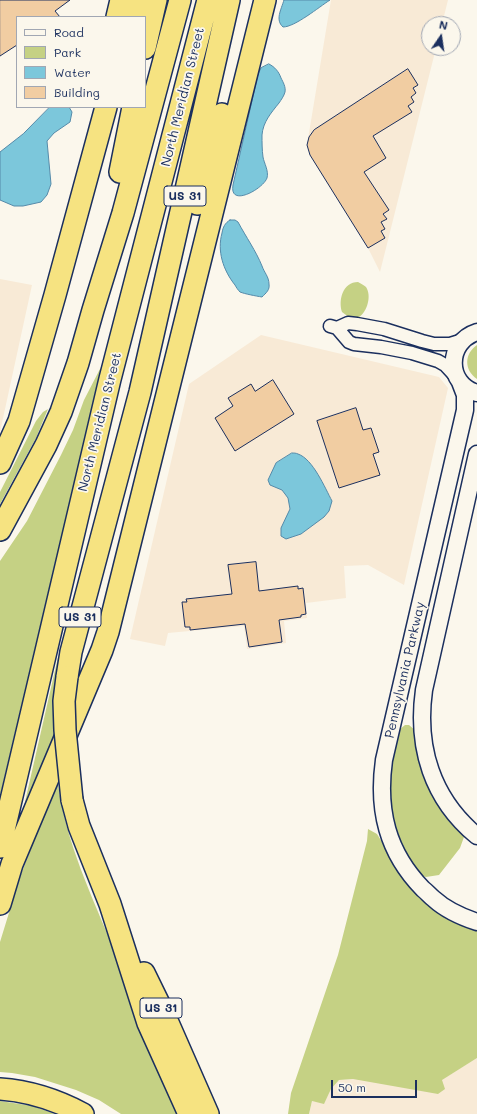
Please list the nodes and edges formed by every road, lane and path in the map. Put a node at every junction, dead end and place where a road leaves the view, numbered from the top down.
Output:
1 (121, 0) edge
2 (138, 0) edge
3 (156, 0) edge
4 (180, 0) edge
5 (208, 0) edge
6 (229, 0) edge
7 (255, 0) edge
8 (265, 0) edge
9 (117, 16) edge
10 (132, 16) edge
11 (146, 44) edge
12 (96, 108) edge
13 (106, 108) edge
14 (133, 108) edge
15 (55, 295) junction
16 (93, 310) junction
17 (471, 333) edge
18 (459, 380) junction
19 (140, 392) junction
20 (477, 393) edge
21 (477, 454) edge
22 (0, 463) edge
23 (0, 530) edge
24 (477, 836) edge
25 (0, 846) edge
26 (0, 904) edge
27 (110, 904) junction
28 (477, 922) edge
29 (0, 1089) edge
30 (83, 1114) edge
31 (188, 1114) edge
32 (208, 1114) edge

1 - 9 highway
2 - 10 highway
3 - 11 highway
4 - 16 highway, North Meridian Street
5 - 25 highway, North Meridian Street
6 - 19 highway, US 31
7 - 19 highway
8 - 26 highway
12 - 15 highway
13 - 15 highway
14 - 16 highway
15 - 22 highway
16 - 23 highway, North Meridian Street
17 - 18 main road, Pennsylvania Parkway
17 - 18 street
18 - 20 main road
18 - 28 main road, Pennsylvania Parkway
19 - 27 highway, US 31, bridge
21 - 24 main road, Pennsylvania Parkway
27 - 31 highway
27 - 32 highway, US 31
29 - 30 highway

